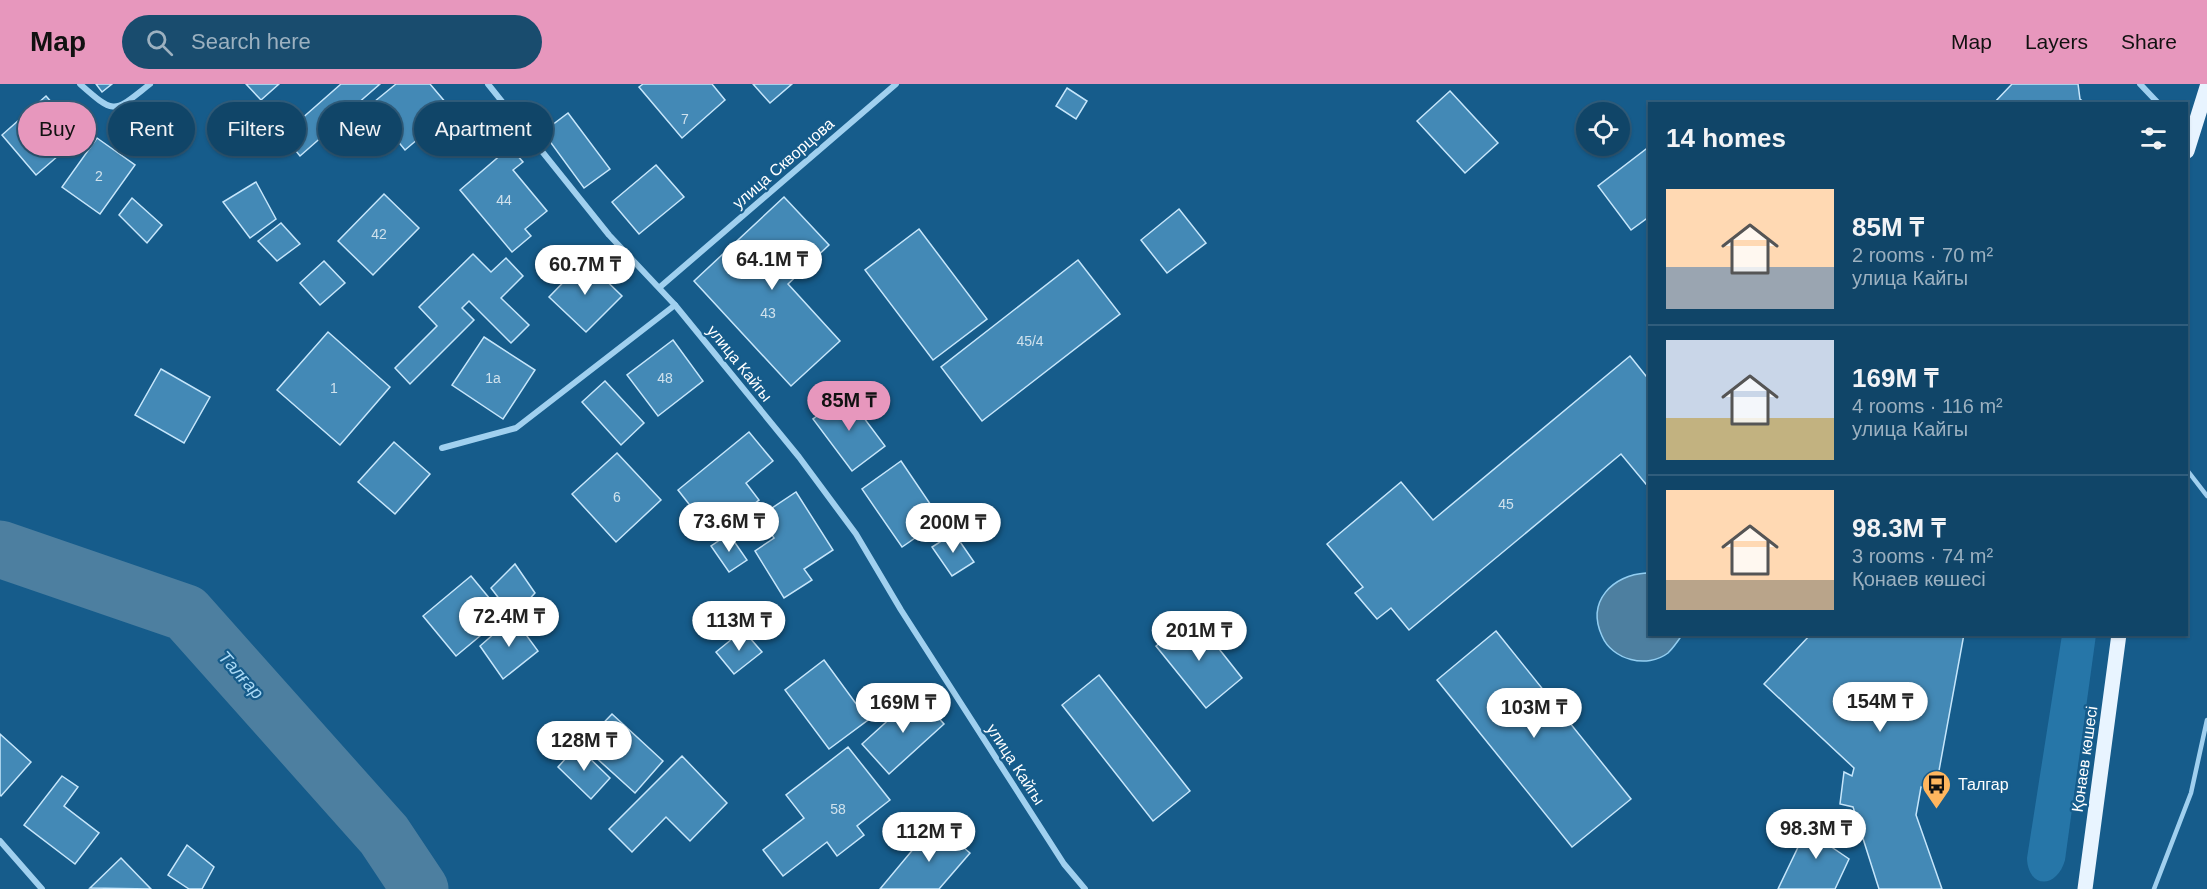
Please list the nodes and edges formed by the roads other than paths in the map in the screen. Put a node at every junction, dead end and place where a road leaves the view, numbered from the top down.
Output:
1 (80, 84) edge
2 (150, 84) edge
3 (488, 84) edge
4 (896, 84) edge
5 (2140, 84) edge
6 (2207, 87) edge
7 (2157, 102) edge
8 (2188, 140) edge
9 (660, 286) junction
10 (675, 305) junction
11 (442, 448) dead end
12 (2188, 471) edge
13 (2207, 496) edge
14 (2119, 636) edge
15 (2207, 720) edge
16 (0, 841) edge
17 (42, 889) edge
18 (1085, 889) edge
19 (2085, 889) edge
20 (2154, 889) edge

1 - 2 street
3 - 9 street, улица Кайгы
4 - 9 street, улица Скворцова
5 - 7 street
6 - 8 main road
9 - 10 street, улица Кайгы
10 - 11 street
10 - 18 street, улица Кайгы
12 - 13 lane
14 - 19 main road, Қонаев көшесі
15 - 20 lane
16 - 17 street

